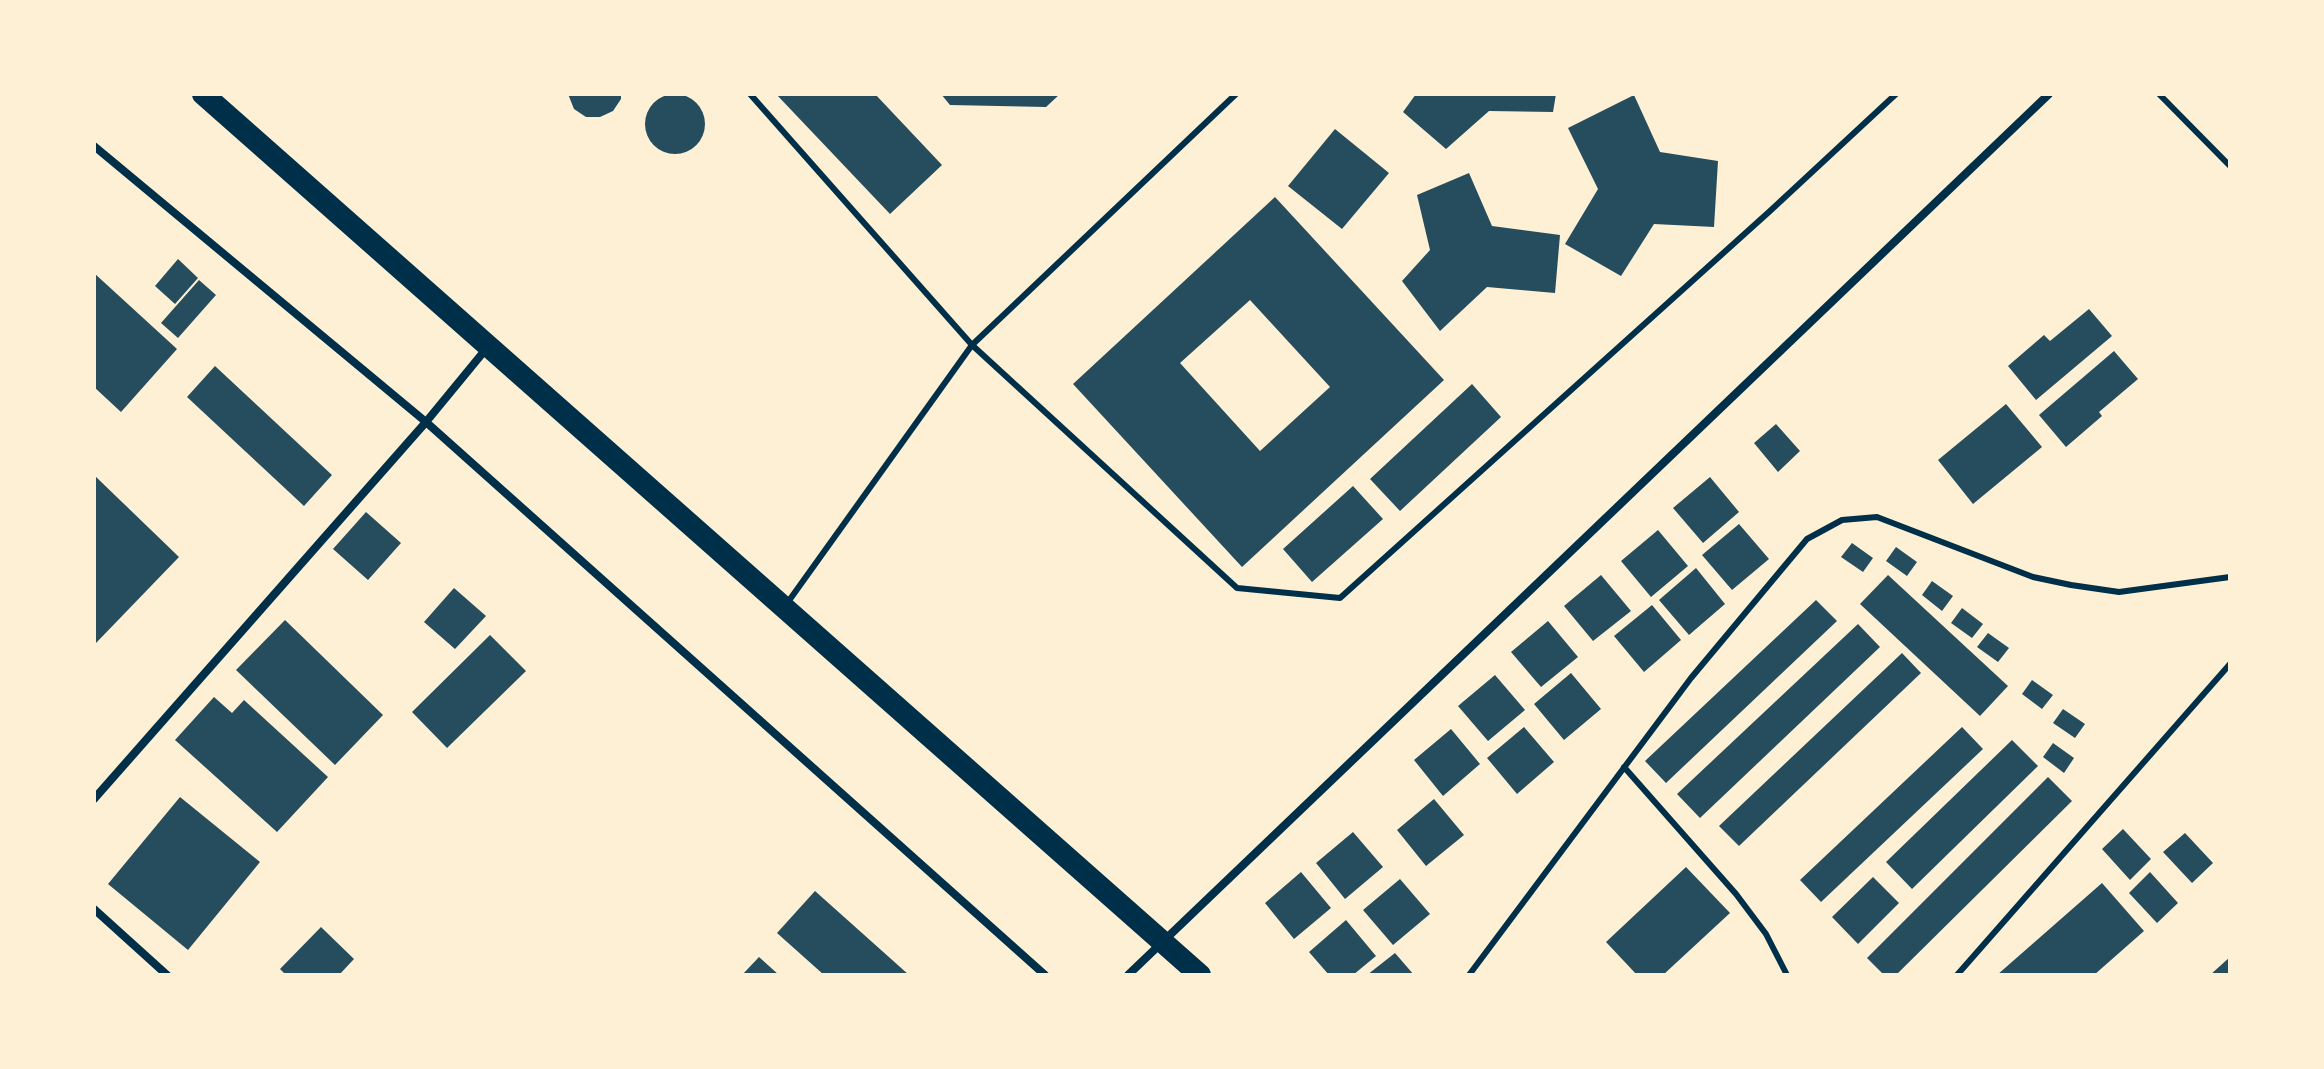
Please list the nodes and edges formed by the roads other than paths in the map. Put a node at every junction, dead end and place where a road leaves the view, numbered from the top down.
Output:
1 (203, 94) edge
2 (750, 94) edge
3 (1236, 94) edge
4 (1896, 94) edge
5 (2049, 94) edge
6 (2159, 94) edge
7 (94, 146) edge
8 (2230, 166) edge
9 (490, 345) junction
10 (972, 345) junction
11 (426, 422) junction
12 (2230, 577) edge
13 (785, 606) junction
14 (2230, 664) edge
15 (1624, 767) junction
16 (94, 799) edge
17 (94, 909) edge
18 (1162, 941) junction
19 (167, 975) edge
20 (1045, 975) edge
21 (1128, 975) edge
22 (1200, 975) edge
23 (1469, 975) edge
24 (1787, 975) edge
25 (1957, 975) edge

1 - 9 highway
2 - 10 lane
3 - 10 lane
4 - 10 lane
5 - 18 street
6 - 8 lane
7 - 11 street
9 - 11 street
9 - 13 highway
10 - 13 lane
11 - 16 street
11 - 20 street
12 - 15 lane
13 - 18 highway
14 - 25 lane
15 - 23 lane
15 - 24 lane
17 - 19 street
18 - 21 street
18 - 22 highway

